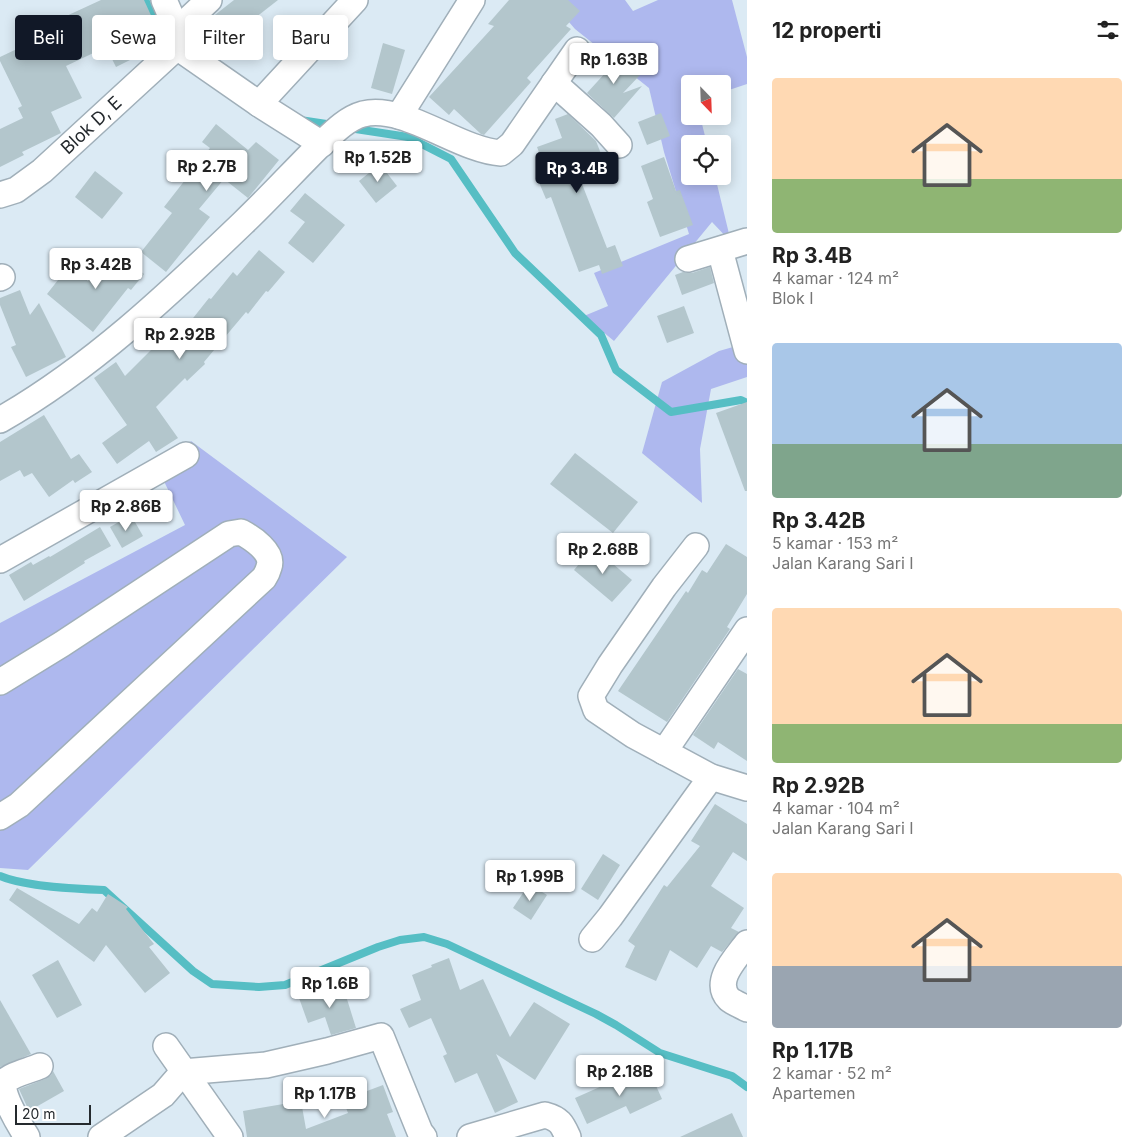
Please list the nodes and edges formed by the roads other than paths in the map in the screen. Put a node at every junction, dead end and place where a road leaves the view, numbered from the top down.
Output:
1 (164, 0) edge
2 (209, 0) edge
3 (355, 0) edge
4 (472, 0) edge
5 (177, 39) junction
6 (577, 50) dead end
7 (554, 83) junction
8 (259, 104) junction
9 (399, 116) junction
10 (322, 144) junction
11 (619, 145) dead end
12 (0, 195) edge
13 (747, 241) edge
14 (720, 250) junction
15 (688, 259) dead end
16 (747, 352) edge
17 (0, 420) edge
18 (186, 455) dead end
19 (696, 546) dead end
20 (0, 560) edge
21 (747, 630) edge
22 (0, 682) edge
23 (664, 752) junction
24 (711, 777) junction
25 (746, 787) edge
26 (0, 818) edge
27 (592, 939) dead end
28 (747, 943) edge
29 (747, 1009) edge
30 (166, 1046) dead end
31 (40, 1066) dead end
32 (183, 1072) junction
33 (26, 1137) edge
34 (100, 1137) edge
35 (230, 1137) edge
36 (424, 1137) edge
37 (470, 1137) edge
38 (568, 1137) edge

1 - 5 street
2 - 5 street, Blok D, E
3 - 8 street
4 - 9 street
5 - 8 street
5 - 12 street, Blok D, E
6 - 7 street
7 - 9 street
7 - 11 street
8 - 10 street
9 - 10 street
10 - 17 street
13 - 14 street
14 - 15 street
14 - 16 street
18 - 20 street
19 - 23 street
21 - 23 street
22 - 26 street
23 - 24 street
24 - 25 street
24 - 27 street
28 - 29 street
30 - 32 street
31 - 33 street
32 - 34 street
32 - 35 street
32 - 36 street
37 - 38 street

